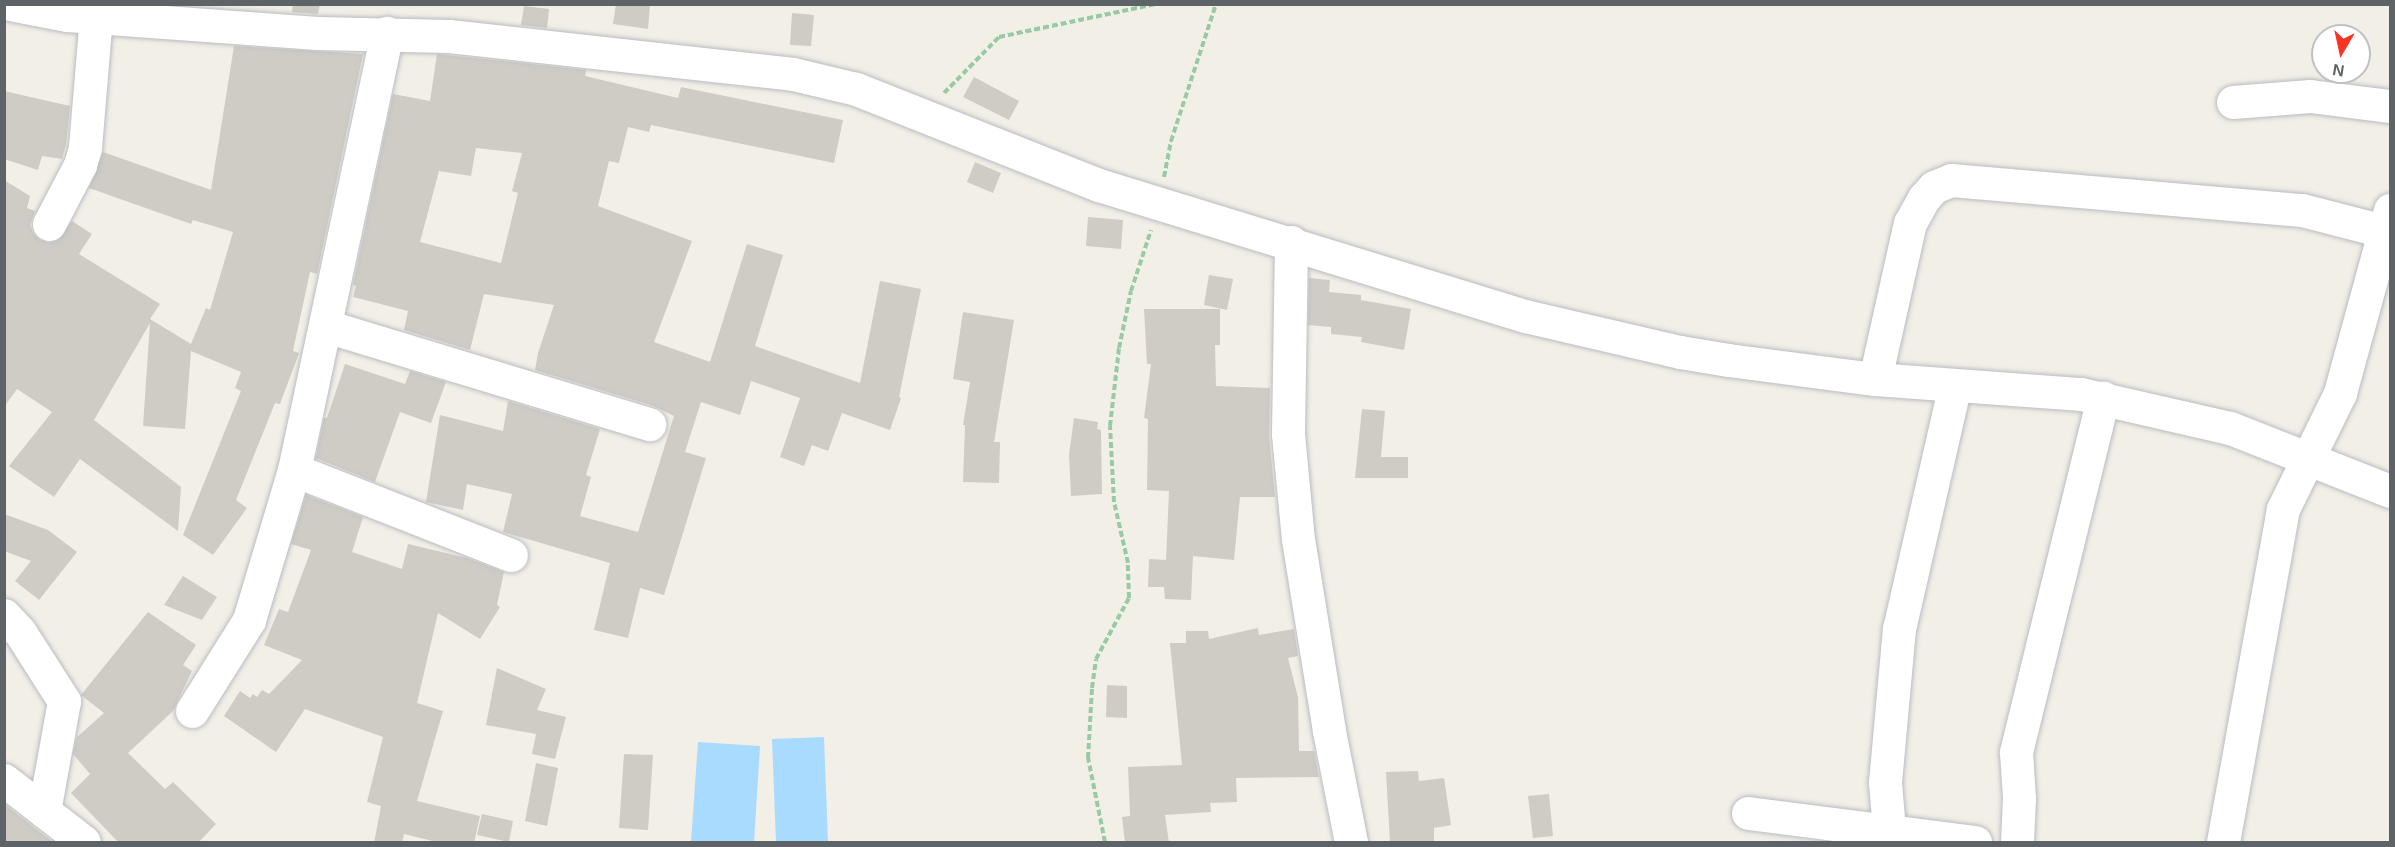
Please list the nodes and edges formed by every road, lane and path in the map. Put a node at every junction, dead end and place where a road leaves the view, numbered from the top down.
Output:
1 (10, 4) edge
2 (1155, 4) edge
3 (1216, 4) edge
4 (89, 12) edge
5 (387, 33) junction
6 (2233, 102) dead end
7 (2391, 106) edge
8 (930, 120) junction
9 (1159, 204) junction
10 (2387, 220) edge
11 (49, 224) dead end
12 (1291, 243) junction
13 (326, 326) junction
14 (1875, 379) junction
15 (1955, 385) junction
16 (2103, 398) junction
17 (649, 424) dead end
18 (2308, 458) junction
19 (294, 470) junction
20 (2391, 491) edge
21 (511, 555) dead end
22 (4, 615) edge
23 (192, 711) dead end
24 (4, 780) edge
25 (44, 811) junction
26 (1748, 813) dead end
27 (1889, 830) junction
28 (84, 843) edge
29 (1105, 843) edge
30 (1351, 843) edge
31 (1975, 843) edge
32 (2017, 843) edge
33 (2223, 843) edge

1 - 4 street
2 - 8 path
3 - 9 path
4 - 5 street
4 - 11 street
5 - 8 street
5 - 13 street
6 - 7 street
8 - 9 street
9 - 12 street
9 - 29 path
10 - 14 street
10 - 18 street
12 - 14 street
12 - 30 street
13 - 17 street
13 - 19 street
14 - 15 street
15 - 16 street
15 - 27 street
16 - 18 street
16 - 32 street
18 - 20 street
18 - 33 street
19 - 21 street
19 - 23 street
22 - 25 street
24 - 25 street
25 - 28 street
26 - 27 street
27 - 31 street

